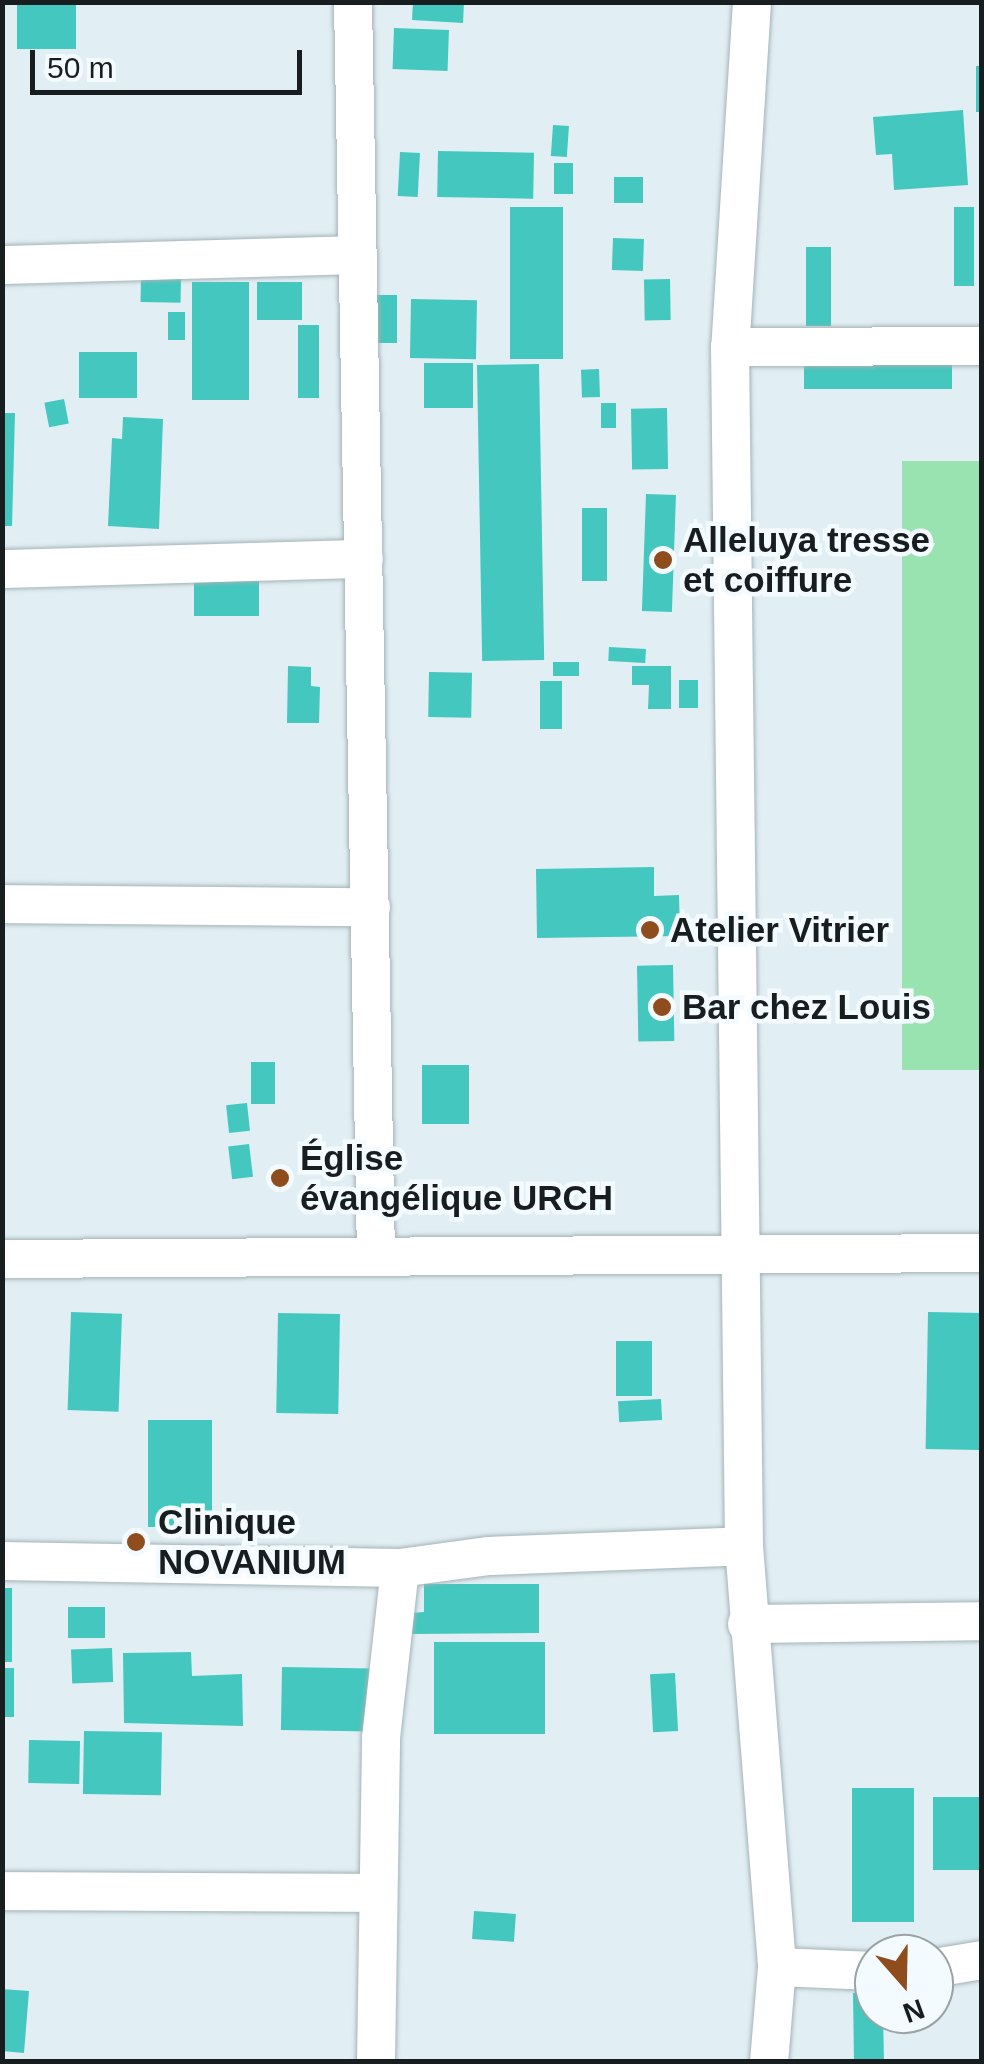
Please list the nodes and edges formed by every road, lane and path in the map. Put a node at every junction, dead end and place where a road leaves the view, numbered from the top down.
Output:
1 (352, 2) edge
2 (752, 2) edge
3 (357, 255) junction
4 (2, 265) edge
5 (982, 346) edge
6 (730, 347) junction
7 (364, 559) junction
8 (2, 569) edge
9 (2, 904) edge
10 (371, 907) junction
11 (376, 1252) junction
12 (982, 1253) edge
13 (743, 1254) junction
14 (2, 1258) edge
15 (744, 1546) junction
16 (2, 1560) edge
17 (400, 1568) junction
18 (982, 1621) edge
19 (748, 1624) junction
20 (2, 1891) edge
21 (375, 1893) junction
22 (982, 1960) edge
23 (954, 1965) edge
24 (777, 1966) junction
25 (854, 1970) edge
26 (376, 2062) edge
27 (769, 2062) edge

1 - 3 street
2 - 6 street
3 - 4 street
3 - 7 street
5 - 6 street
6 - 13 street
7 - 8 street
7 - 10 street
9 - 10 street
10 - 11 street
11 - 13 street
11 - 14 street
12 - 13 street
13 - 15 street
15 - 17 street
15 - 19 street
16 - 17 street
17 - 21 street
18 - 19 street
19 - 24 street
20 - 21 street
21 - 26 street
22 - 23 street
24 - 25 street
24 - 27 street

